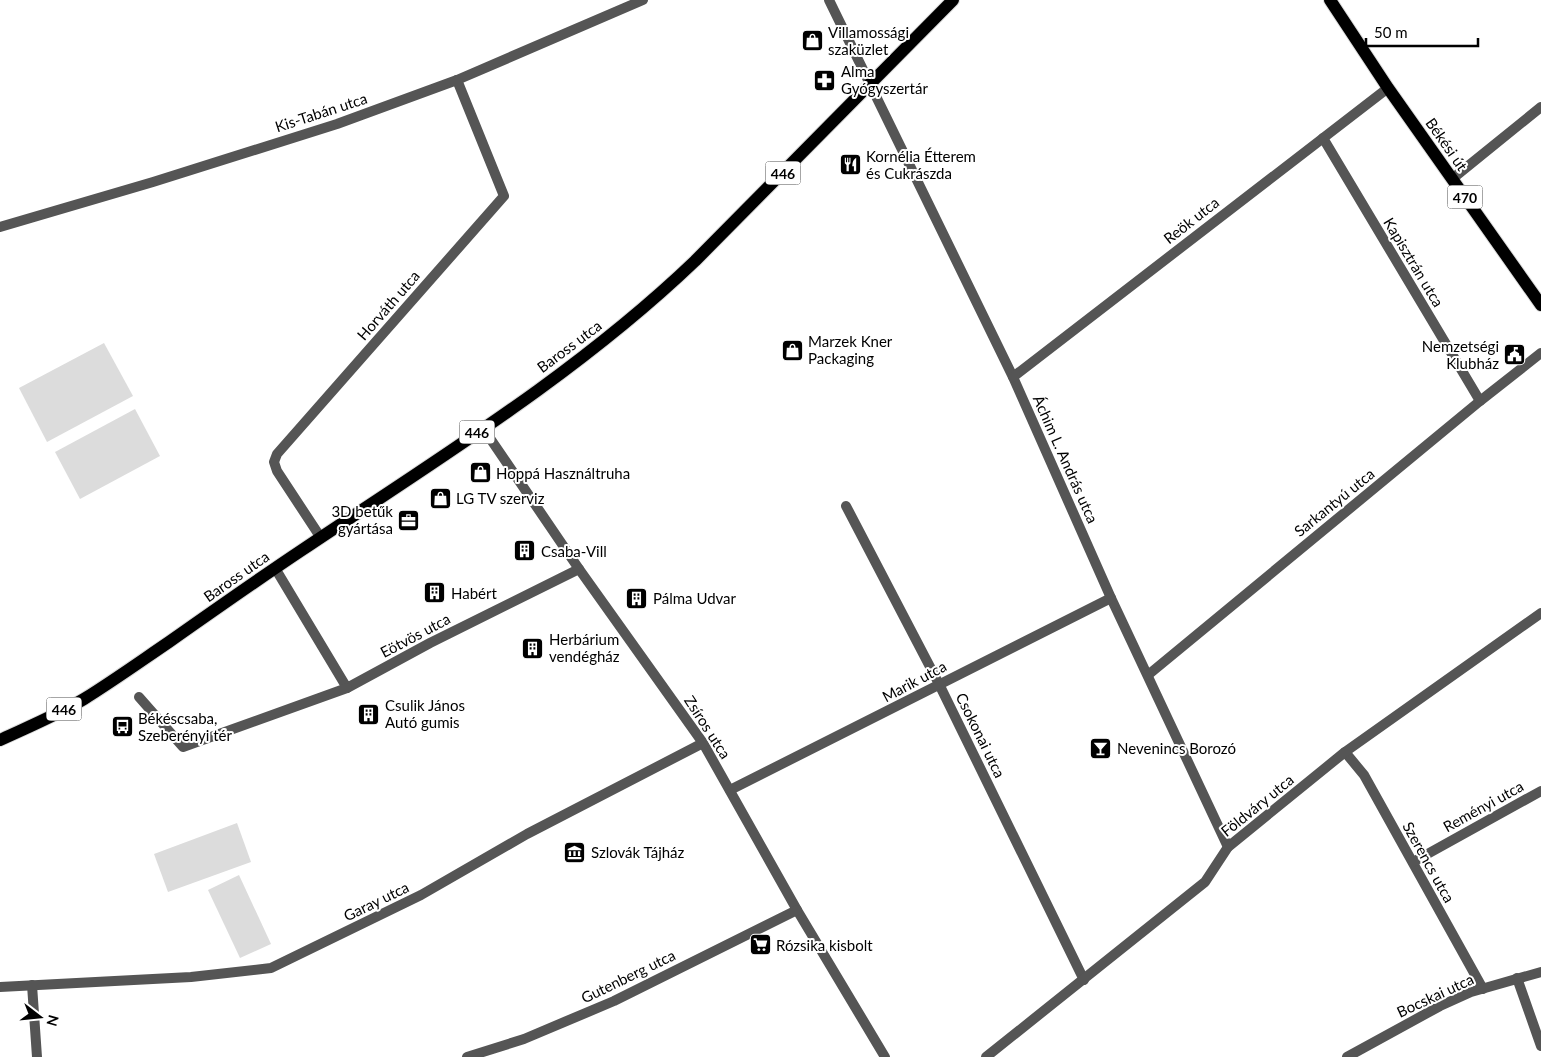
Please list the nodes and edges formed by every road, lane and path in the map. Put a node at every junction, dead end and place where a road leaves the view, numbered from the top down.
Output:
1 (643, 0) edge
2 (829, 0) edge
3 (953, 0) edge
4 (1330, 0) edge
5 (457, 80) junction
6 (870, 86) junction
7 (1388, 88) junction
8 (1541, 107) edge
9 (1323, 138) junction
10 (1452, 179) junction
11 (0, 227) edge
12 (1541, 306) edge
13 (1541, 353) edge
14 (1013, 377) junction
15 (1480, 401) junction
16 (483, 428) junction
17 (846, 506) dead end
18 (321, 538) junction
19 (275, 568) junction
20 (579, 569) junction
21 (1111, 598) junction
22 (1541, 613) edge
23 (1148, 674) junction
24 (939, 684) junction
25 (347, 688) junction
26 (139, 697) dead end
27 (0, 740) edge
28 (703, 743) junction
29 (1345, 752) junction
30 (730, 790) junction
31 (1541, 791) edge
32 (1228, 847) junction
33 (1412, 862) junction
34 (797, 910) junction
35 (1541, 972) edge
36 (1517, 978) junction
37 (1084, 980) junction
38 (32, 985) junction
39 (0, 988) edge
40 (1483, 989) junction
41 (1541, 1046) edge
42 (37, 1057) edge
43 (467, 1057) edge
44 (885, 1057) edge
45 (986, 1057) edge
46 (1347, 1057) edge

1 - 5 street, Kis-Tabán utca
2 - 6 street, Áchim L. András utca
3 - 6 main road, Baross utca / 446
4 - 7 main road, Békési út / 470
5 - 11 street, Kis-Tabán utca
5 - 18 street, Horváth utca
6 - 14 street, Áchim L. András utca
6 - 16 main road, Baross utca / 446
7 - 9 street, Reök utca
7 - 10 main road, Békési út / 470
8 - 10 street
9 - 14 street, Reök utca
9 - 15 street, Kapisztrán utca
10 - 12 main road, Békési út / 470
13 - 15 street, Sarkantyú utca
14 - 21 street, Áchim L. András utca
15 - 23 street, Sarkantyú utca
16 - 18 main road, Baross utca / 446
16 - 20 street, Zsíros utca
17 - 24 street, Csokonai utca
18 - 19 main road, Baross utca / 446
19 - 25 street
19 - 27 main road, Baross utca / 446
20 - 25 street, Eötvös utca
20 - 28 street, Zsíros utca
21 - 23 street, Áchim L. András utca
21 - 24 street, Marik utca
22 - 29 street, Földváry utca
23 - 32 street, Áchim L. András utca
24 - 30 street, Marik utca
24 - 37 street, Csokonai utca
25 - 26 street, Eötvös utca
28 - 30 street, Zsíros utca
28 - 38 street, Garay utca
29 - 32 street, Földváry utca
29 - 33 street, Szerencs utca
30 - 34 street, Zsíros utca
31 - 33 street, Reményi utca
32 - 37 street, Földváry utca
33 - 40 street, Szerencs utca
34 - 43 street, Gutenberg utca
34 - 44 street, Zsíros utca
35 - 36 street, Bocskai utca
36 - 40 street, Bocskai utca
36 - 41 street
37 - 45 street, Földváry utca
38 - 39 street, Garay utca
38 - 42 street
40 - 46 street, Bocskai utca

